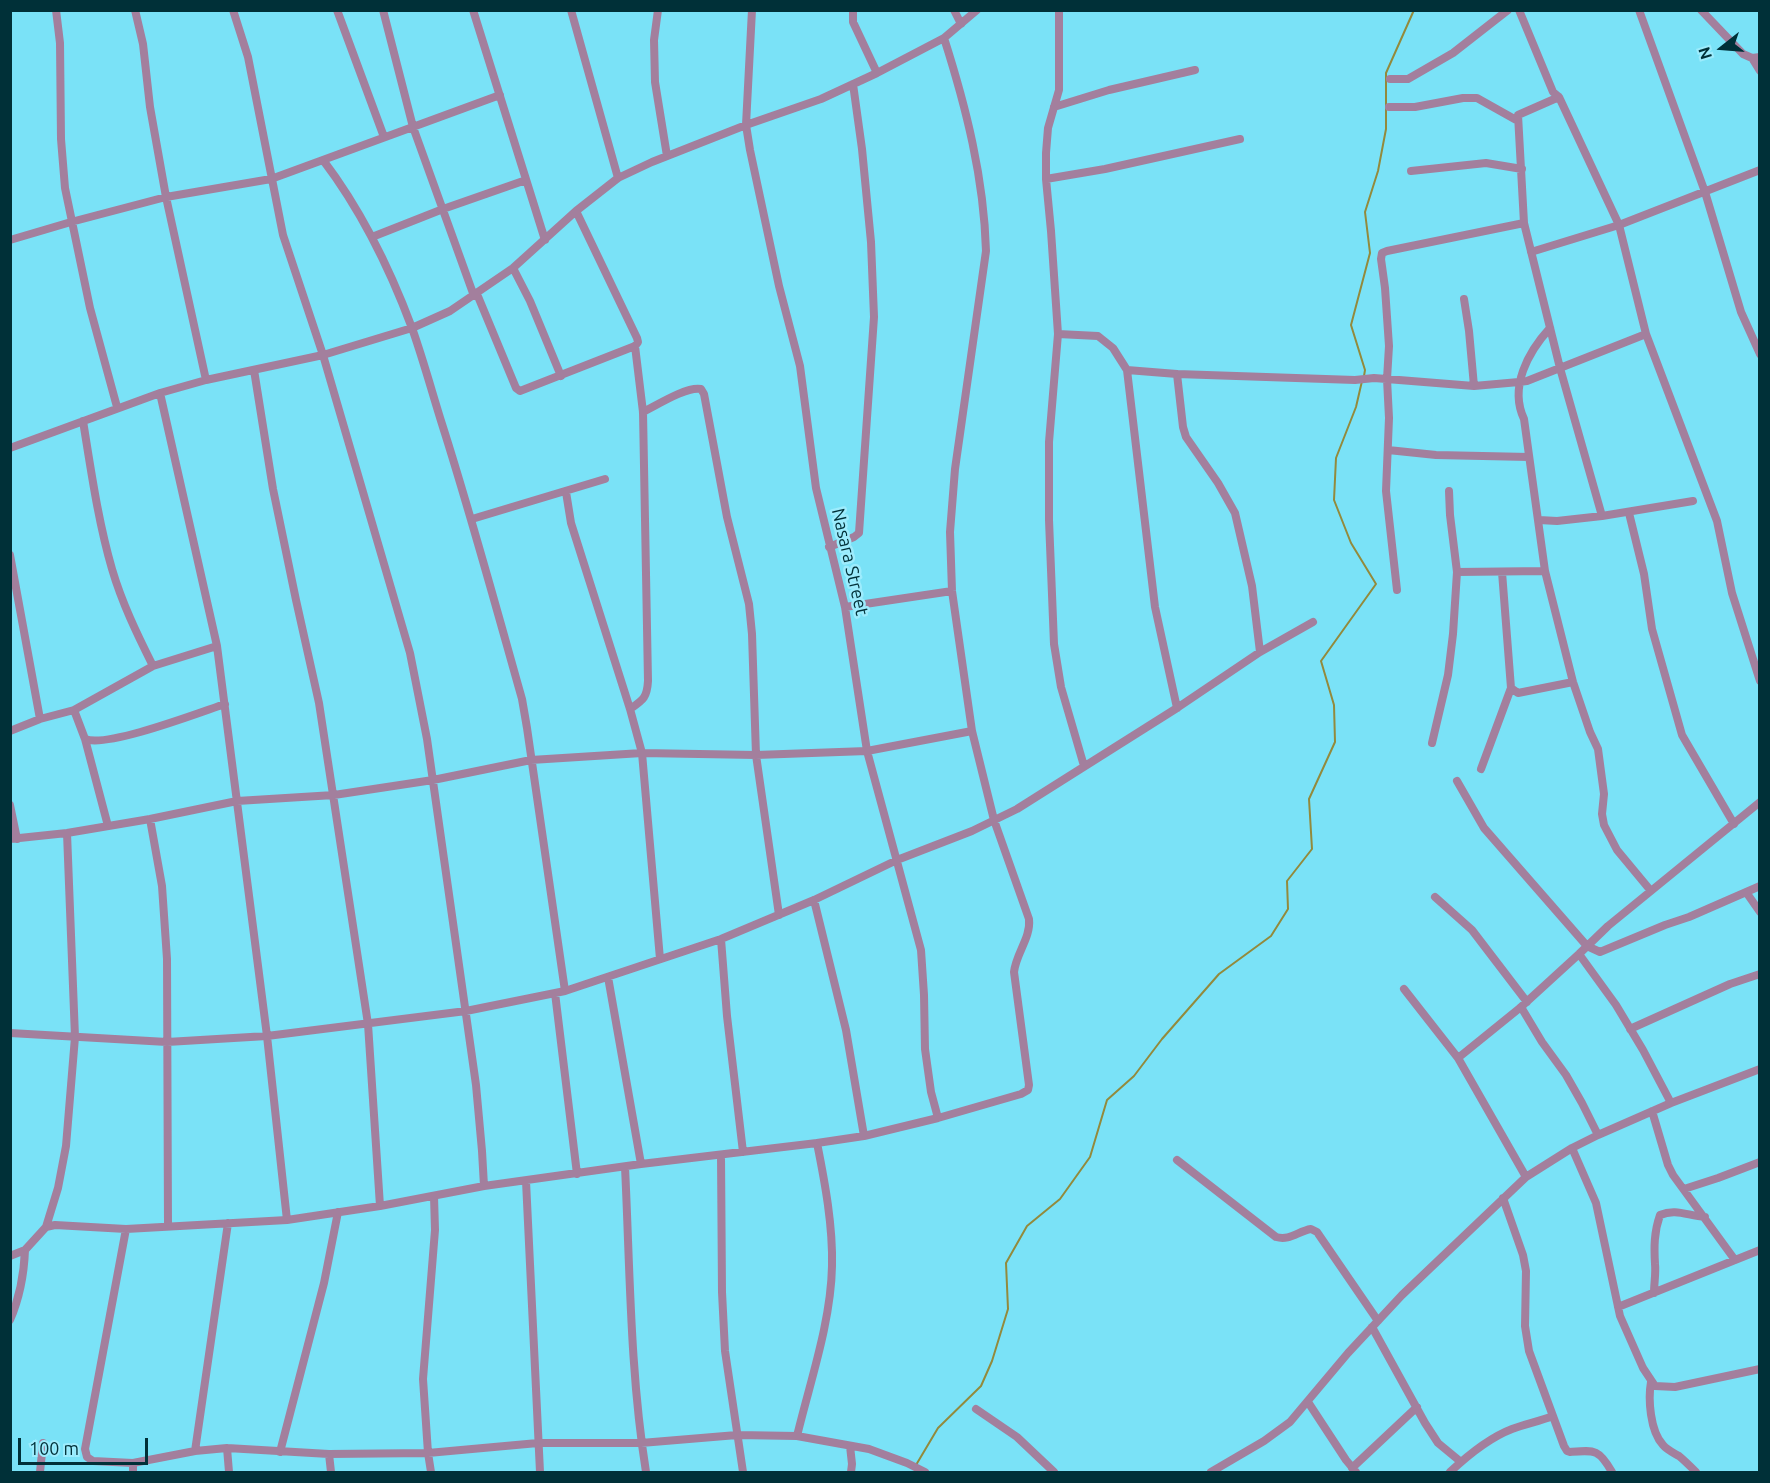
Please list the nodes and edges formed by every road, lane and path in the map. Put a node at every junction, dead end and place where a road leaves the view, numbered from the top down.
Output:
1 (56, 10) edge
2 (135, 10) edge
3 (233, 10) edge
4 (337, 10) edge
5 (383, 10) edge
6 (474, 10) edge
7 (571, 10) edge
8 (658, 10) edge
9 (752, 10) edge
10 (853, 10) edge
11 (954, 10) edge
12 (977, 10) edge
13 (1059, 10) edge
14 (1508, 10) edge
15 (1519, 10) edge
16 (1639, 10) edge
17 (1701, 10) edge
18 (961, 24) junction
19 (944, 38) junction
20 (1756, 57) edge
21 (1195, 70) dead end
22 (1760, 71) edge
23 (877, 73) junction
24 (1390, 79) dead end
25 (853, 84) junction
26 (500, 95) junction
27 (1558, 97) junction
28 (1054, 107) junction
29 (1389, 107) dead end
30 (1518, 121) junction
31 (746, 124) junction
32 (413, 127) junction
33 (384, 137) junction
34 (1240, 139) dead end
35 (667, 156) junction
36 (323, 160) junction
37 (1522, 169) junction
38 (1760, 170) edge
39 (1411, 171) dead end
40 (271, 178) junction
41 (618, 178) junction
42 (1046, 179) junction
43 (526, 180) junction
44 (1705, 192) junction
45 (166, 198) junction
46 (443, 209) junction
47 (576, 211) junction
48 (71, 222) junction
49 (1524, 223) junction
50 (1618, 225) junction
51 (372, 237) junction
52 (10, 240) edge
53 (545, 240) junction
54 (1531, 252) junction
55 (513, 268) junction
56 (476, 295) junction
57 (1464, 299) dead end
58 (412, 328) junction
59 (1550, 328) junction
60 (1058, 334) junction
61 (1646, 334) junction
62 (635, 346) junction
63 (1760, 354) edge
64 (323, 355) junction
65 (1560, 368) junction
66 (254, 370) junction
67 (1127, 370) junction
68 (1177, 374) junction
69 (561, 376) junction
70 (1387, 379) junction
71 (206, 380) junction
72 (1519, 382) junction
73 (1474, 386) junction
74 (159, 393) junction
75 (117, 407) junction
76 (643, 412) junction
77 (83, 421) junction
78 (10, 448) edge
79 (1388, 450) junction
80 (1529, 457) junction
81 (606, 479) dead end
82 (1449, 491) dead end
83 (566, 492) junction
84 (1693, 501) dead end
85 (1629, 513) junction
86 (1602, 516) junction
87 (472, 519) junction
88 (1539, 520) junction
89 (829, 547) junction
90 (10, 555) edge
91 (1545, 571) junction
92 (1457, 572) junction
93 (1502, 572) junction
94 (1397, 590) dead end
95 (952, 591) junction
96 (845, 608) junction
97 (1313, 622) dead end
98 (217, 646) junction
99 (1260, 651) junction
100 (153, 666) junction
101 (1760, 681) edge
102 (1573, 682) junction
103 (1511, 688) junction
104 (225, 704) junction
105 (1177, 708) junction
106 (74, 710) junction
107 (630, 710) junction
108 (40, 719) junction
109 (10, 731) edge
110 (972, 732) junction
111 (85, 739) junction
112 (1432, 743) dead end
113 (867, 752) junction
114 (642, 753) junction
115 (756, 755) junction
116 (531, 760) junction
117 (1084, 766) junction
118 (1481, 769) dead end
119 (433, 780) junction
120 (1457, 781) dead end
121 (334, 795) junction
122 (237, 801) junction
123 (1760, 802) edge
124 (10, 805) edge
125 (150, 819) junction
126 (994, 820) junction
127 (1734, 824) junction
128 (108, 826) junction
129 (67, 833) junction
130 (14, 839) edge
131 (897, 860) junction
132 (1760, 886) edge
133 (1650, 891) junction
134 (1746, 892) junction
135 (1435, 897) dead end
136 (814, 900) junction
137 (1760, 912) edge
138 (779, 915) junction
139 (721, 939) junction
140 (1587, 946) junction
141 (1580, 954) junction
142 (660, 959) junction
143 (1760, 974) edge
144 (608, 977) junction
145 (1404, 988) dead end
146 (565, 991) junction
147 (555, 993) junction
148 (1524, 1005) junction
149 (466, 1011) junction
150 (368, 1024) junction
151 (1630, 1029) junction
152 (10, 1033) edge
153 (267, 1036) junction
154 (75, 1037) junction
155 (166, 1042) junction
156 (1458, 1058) junction
157 (1760, 1069) edge
158 (1671, 1103) junction
159 (1652, 1111) junction
160 (938, 1118) junction
161 (1598, 1135) junction
162 (864, 1136) junction
163 (818, 1143) junction
164 (1572, 1148) junction
165 (743, 1152) junction
166 (721, 1156) junction
167 (1177, 1160) dead end
168 (1760, 1162) edge
169 (641, 1164) junction
170 (625, 1167) junction
171 (577, 1174) junction
172 (1526, 1177) junction
173 (526, 1181) junction
174 (484, 1186) junction
175 (1684, 1189) junction
176 (434, 1196) junction
177 (1503, 1198) junction
178 (380, 1206) junction
179 (338, 1212) junction
180 (1705, 1217) junction
181 (287, 1220) junction
182 (228, 1222) junction
183 (168, 1226) junction
184 (46, 1227) junction
185 (126, 1229) junction
186 (26, 1250) junction
187 (1760, 1250) edge
188 (10, 1256) edge
189 (1735, 1260) junction
190 (1654, 1293) junction
191 (1618, 1307) junction
192 (10, 1320) edge
193 (1375, 1324) junction
194 (1760, 1369) edge
195 (1651, 1382) junction
196 (1308, 1402) junction
197 (1417, 1407) junction
198 (976, 1409) dead end
199 (1553, 1416) junction
200 (737, 1435) junction
201 (797, 1436) junction
202 (43, 1443) dead end
203 (538, 1443) junction
204 (641, 1443) junction
205 (850, 1446) junction
206 (227, 1448) junction
207 (195, 1451) junction
208 (280, 1452) junction
209 (428, 1453) junction
210 (329, 1454) junction
211 (1461, 1462) junction
212 (133, 1463) junction
213 (921, 1470) edge
214 (1354, 1470) edge
215 (40, 1473) edge
216 (132, 1473) edge
217 (229, 1473) edge
218 (331, 1473) edge
219 (431, 1473) edge
220 (540, 1473) edge
221 (646, 1473) edge
222 (743, 1473) edge
223 (851, 1473) edge
224 (1054, 1473) edge
225 (1211, 1473) edge
226 (1450, 1473) edge
227 (1612, 1473) edge
228 (1696, 1473) edge

1 - 48 street
2 - 45 street
3 - 40 street
4 - 33 street
5 - 32 street
6 - 26 street
7 - 41 street
8 - 35 street
9 - 31 street, Nasara Street
10 - 23 street
11 - 18 street
12 - 18 street
13 - 28 street
14 - 24 street
15 - 27 street
16 - 44 street
17 - 20 street
18 - 19 street
19 - 23 street
19 - 95 street
20 - 22 street
21 - 28 street
23 - 25 street
25 - 31 street
25 - 89 street
26 - 32 street
26 - 43 street
27 - 30 street
27 - 50 street
28 - 42 street
29 - 30 street
30 - 37 street
31 - 35 street
31 - 89 street, Nasara Street
32 - 33 street
32 - 46 street
33 - 36 street
34 - 42 street
35 - 41 street
36 - 40 street
36 - 51 street
37 - 39 street
37 - 49 street
38 - 44 street
40 - 45 street
40 - 64 street
41 - 47 street
42 - 60 street
43 - 46 street
43 - 53 street
44 - 50 street
44 - 63 street
45 - 48 street
45 - 71 street
46 - 51 street
46 - 56 street
47 - 53 street
47 - 62 street
48 - 52 street
48 - 75 street
49 - 54 street
49 - 70 street
50 - 54 street
50 - 61 street
51 - 58 street
53 - 55 street
54 - 59 street
55 - 56 street
55 - 69 street
56 - 58 street
56 - 69 street
57 - 73 street
58 - 64 street
58 - 87 street
59 - 65 street
59 - 72 street
60 - 67 street
60 - 117 street
61 - 65 street
61 - 101 street
62 - 69 street
62 - 76 street
64 - 66 street
64 - 119 street
65 - 72 street
65 - 86 street
66 - 71 street
66 - 121 street
67 - 68 street
67 - 105 street
68 - 70 street
68 - 99 street
70 - 73 street
70 - 79 street
71 - 74 street
72 - 73 street
72 - 80 street
74 - 75 street
74 - 98 street
75 - 77 street
76 - 107 street
76 - 115 street
77 - 78 street
77 - 100 street
79 - 80 street
79 - 94 street
80 - 88 street
81 - 83 street
82 - 92 street
83 - 87 street
83 - 107 street
84 - 85 street
85 - 86 street
85 - 127 street
86 - 88 street
87 - 116 street
88 - 91 street
89 - 96 street, Nasara Street
90 - 108 street
91 - 93 street
91 - 102 street
92 - 93 street
92 - 112 street
93 - 103 street
95 - 96 street
95 - 110 street
96 - 113 street, Nasara Street
97 - 99 street
98 - 100 street
98 - 104 street
99 - 105 street
100 - 106 street
102 - 103 street
102 - 133 street
103 - 118 street
104 - 111 street
104 - 122 street
105 - 117 street
106 - 108 street
106 - 111 street
107 - 114 street
108 - 109 street
110 - 113 street
110 - 126 street
111 - 128 street
113 - 115 street
113 - 131 street, Nasara Street
114 - 115 street
114 - 116 street
114 - 142 street
115 - 138 street
116 - 119 street
116 - 146 street
117 - 126 street
119 - 121 street
119 - 149 street
120 - 140 street
121 - 122 street
121 - 150 street
122 - 125 street
122 - 153 street
123 - 127 street
124 - 130 street
125 - 128 street
125 - 155 street
126 - 131 street
126 - 160 street
127 - 133 street
128 - 129 street
129 - 130 street
129 - 154 street
131 - 136 street
131 - 160 street, Nasara Street
132 - 134 street
133 - 140 street
134 - 137 street
134 - 140 street
135 - 148 street
136 - 138 street
136 - 162 street
138 - 139 street
139 - 142 street
139 - 165 street
140 - 141 street
141 - 148 street
141 - 151 street
142 - 144 street
143 - 151 street
144 - 146 street
144 - 169 street
145 - 156 street
146 - 147 street
147 - 149 street
147 - 171 street
148 - 156 street
148 - 161 street
149 - 150 street
149 - 174 street
150 - 153 street
150 - 178 street
151 - 158 street
152 - 154 street
153 - 155 street
153 - 181 street
154 - 155 street
154 - 184 street
155 - 183 street
156 - 172 street
157 - 158 street
158 - 159 street
159 - 161 street
159 - 175 street
160 - 162 street
161 - 164 street
162 - 163 street
163 - 165 street
163 - 201 street
164 - 172 street
164 - 191 street
165 - 166 street
166 - 169 street
166 - 200 street
167 - 193 street
168 - 175 street
169 - 170 street
170 - 171 street
170 - 204 street
171 - 173 street
172 - 177 street
173 - 174 street
173 - 203 street
174 - 176 street
175 - 180 street
176 - 178 street
176 - 209 street
177 - 193 street
177 - 199 street
178 - 179 street
179 - 181 street
179 - 208 street
180 - 189 street
180 - 190 street
181 - 182 street
182 - 183 street
182 - 207 street
183 - 185 street
184 - 185 street
184 - 186 street
185 - 212 street
186 - 188 street
186 - 192 street
187 - 189 street
189 - 190 street
190 - 191 street
191 - 195 street
193 - 196 street
193 - 197 street
194 - 195 street
195 - 228 street
196 - 214 street
196 - 225 street
197 - 211 street
197 - 214 street
198 - 224 street
199 - 211 street
199 - 227 street
200 - 201 street
200 - 204 street
200 - 222 street
201 - 205 street
202 - 215 street
203 - 204 street
203 - 209 street
203 - 220 street
204 - 221 street
205 - 213 street
205 - 223 street
206 - 207 street
206 - 208 street
206 - 217 street
207 - 212 street
208 - 210 street
209 - 210 street
209 - 219 street
210 - 218 street
211 - 226 street
212 - 216 street

